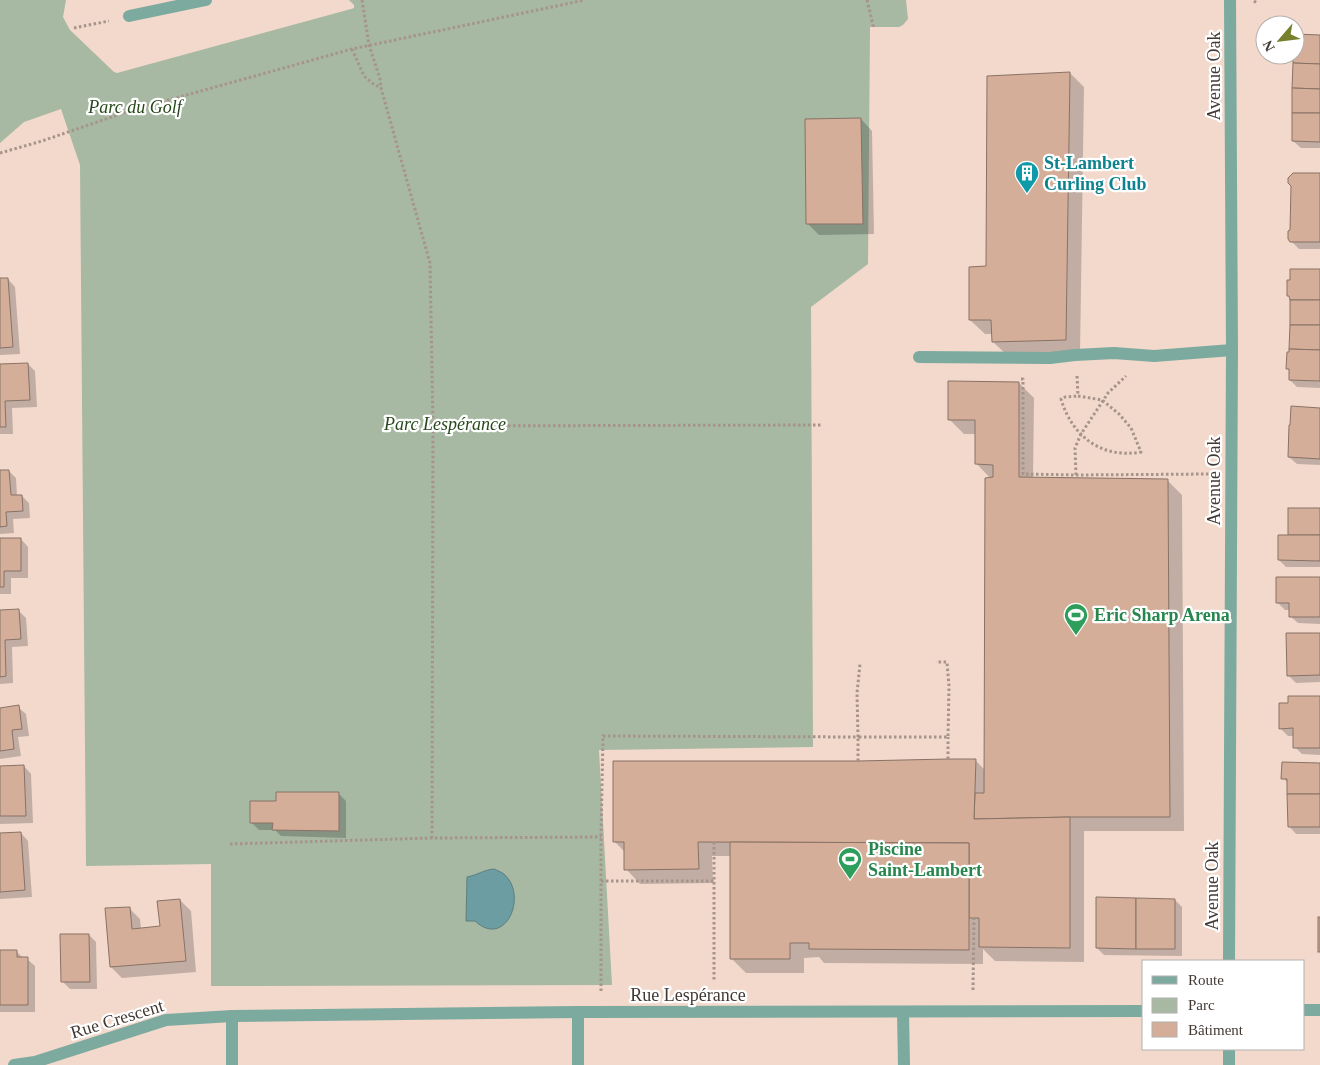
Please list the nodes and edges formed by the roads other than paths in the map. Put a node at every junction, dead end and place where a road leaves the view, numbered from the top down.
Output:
1 (206, 0) edge
2 (1230, 0) edge
3 (129, 16) road end
4 (1232, 350) junction
5 (919, 357) dead end
6 (1229, 960) edge
7 (1305, 1010) edge
8 (1320, 1010) edge
9 (1142, 1011) edge
10 (578, 1012) junction
11 (904, 1012) junction
12 (232, 1016) junction
13 (1229, 1050) edge
14 (14, 1065) edge
15 (232, 1065) edge
16 (578, 1065) edge
17 (904, 1065) edge
18 (1229, 1065) edge

1 - 3 street
2 - 4 street, Avenue Oak
4 - 5 street
4 - 6 street, Avenue Oak
7 - 8 street
9 - 11 street, Rue Lespérance
10 - 11 street, Rue Lespérance
10 - 12 street, Rue Lespérance
10 - 16 street
11 - 17 street
12 - 14 street, Rue Crescent
12 - 15 street
13 - 18 street

